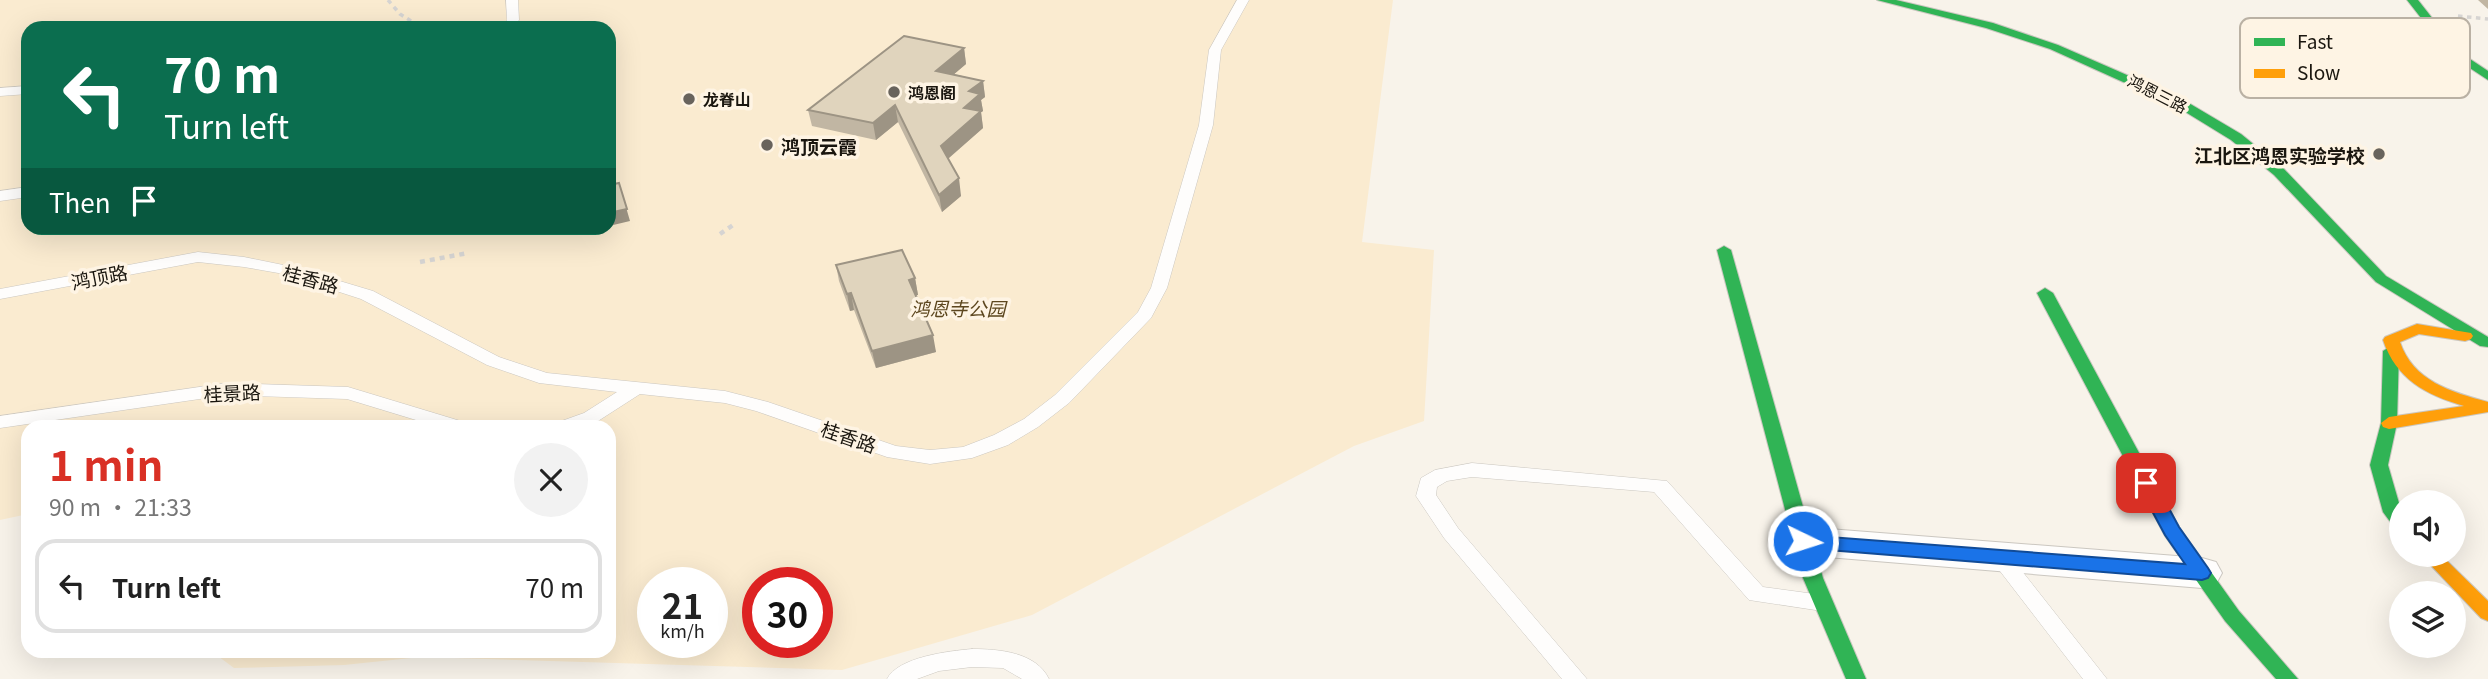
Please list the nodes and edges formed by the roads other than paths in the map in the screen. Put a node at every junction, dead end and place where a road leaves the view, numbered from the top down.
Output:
1 (512, 0) edge
2 (1243, 0) edge
3 (1882, 0) edge
4 (2412, 0) edge
5 (2426, 18) edge
6 (512, 21) edge
7 (2470, 64) edge
8 (2488, 76) edge
9 (21, 90) edge
10 (0, 92) edge
11 (21, 193) edge
12 (0, 196) edge
13 (1724, 250) dead end
14 (198, 257) joint
15 (2381, 279) junction
16 (2045, 293) dead end
17 (0, 294) edge
18 (2385, 303) dead end
19 (2390, 340) junction
20 (2487, 343) edge
21 (635, 389) junction
22 (2488, 407) edge
23 (437, 420) edge
24 (583, 420) edge
25 (0, 422) edge
26 (2389, 423) junction
27 (2389, 501) edge
28 (1803, 541) junction
29 (2000, 557) junction
30 (2442, 567) edge
31 (2202, 573) junction
32 (1824, 603) junction
33 (2488, 613) edge
34 (898, 679) edge
35 (1038, 679) edge
36 (1576, 679) edge
37 (1856, 679) edge
38 (2096, 679) edge
39 (2288, 679) edge

1 - 6 lane
2 - 21 lane, 桂香路
3 - 15 street, 鸿恩三路
4 - 5 street
7 - 8 street
9 - 10 lane
11 - 12 lane
13 - 28 street
14 - 17 lane, 鸿顶路
14 - 21 lane, 桂香路
15 - 18 street
15 - 20 street, 鸿恩三路
16 - 31 street
19 - 20 street
19 - 22 street
19 - 26 street
21 - 24 lane
22 - 26 street
23 - 25 lane, 桂景路
26 - 27 street
28 - 29 street
28 - 32 street
29 - 31 street
29 - 38 lane
30 - 33 street
31 - 39 street
32 - 36 lane
32 - 37 street
34 - 35 lane

